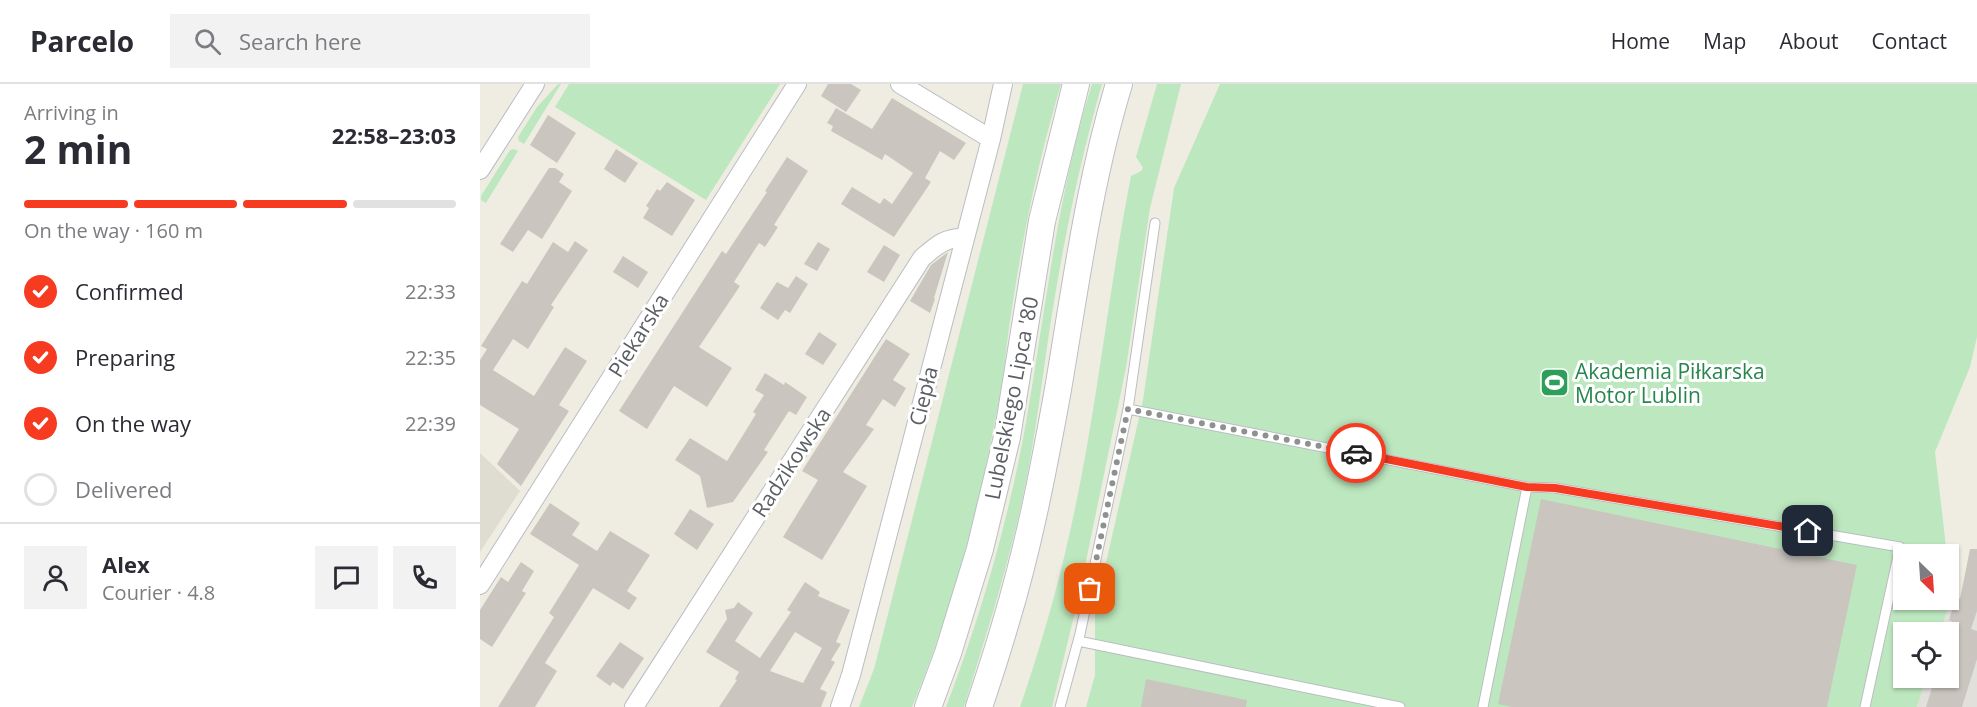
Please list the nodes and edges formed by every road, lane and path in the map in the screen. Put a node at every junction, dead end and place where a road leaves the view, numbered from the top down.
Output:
1 (796, 84) edge
2 (900, 84) edge
3 (1003, 84) edge
4 (1076, 84) edge
5 (1119, 84) edge
6 (533, 85) edge
7 (991, 139) junction
8 (480, 170) edge
9 (1155, 223) dead end
10 (964, 238) junction
11 (1128, 409) junction
12 (1527, 487) junction
13 (480, 585) edge
14 (1078, 641) junction
15 (634, 707) edge
16 (840, 707) edge
17 (928, 707) edge
18 (979, 707) edge
19 (1060, 707) edge
20 (1400, 707) edge
21 (1483, 707) edge
22 (1865, 707) edge

1 - 13 street, Piekarska
2 - 7 street
3 - 7 street, Ciepła
4 - 17 main road, Lubelskiego Lipca '80
5 - 18 main road, Lubelskiego Lipca '80
6 - 8 street
7 - 10 street, Ciepła
9 - 11 lane
10 - 15 street, Radzikowska
10 - 16 street, Ciepła
11 - 12 lane
11 - 14 lane
12 - 21 lane
12 - 22 lane
14 - 19 lane
14 - 20 lane

